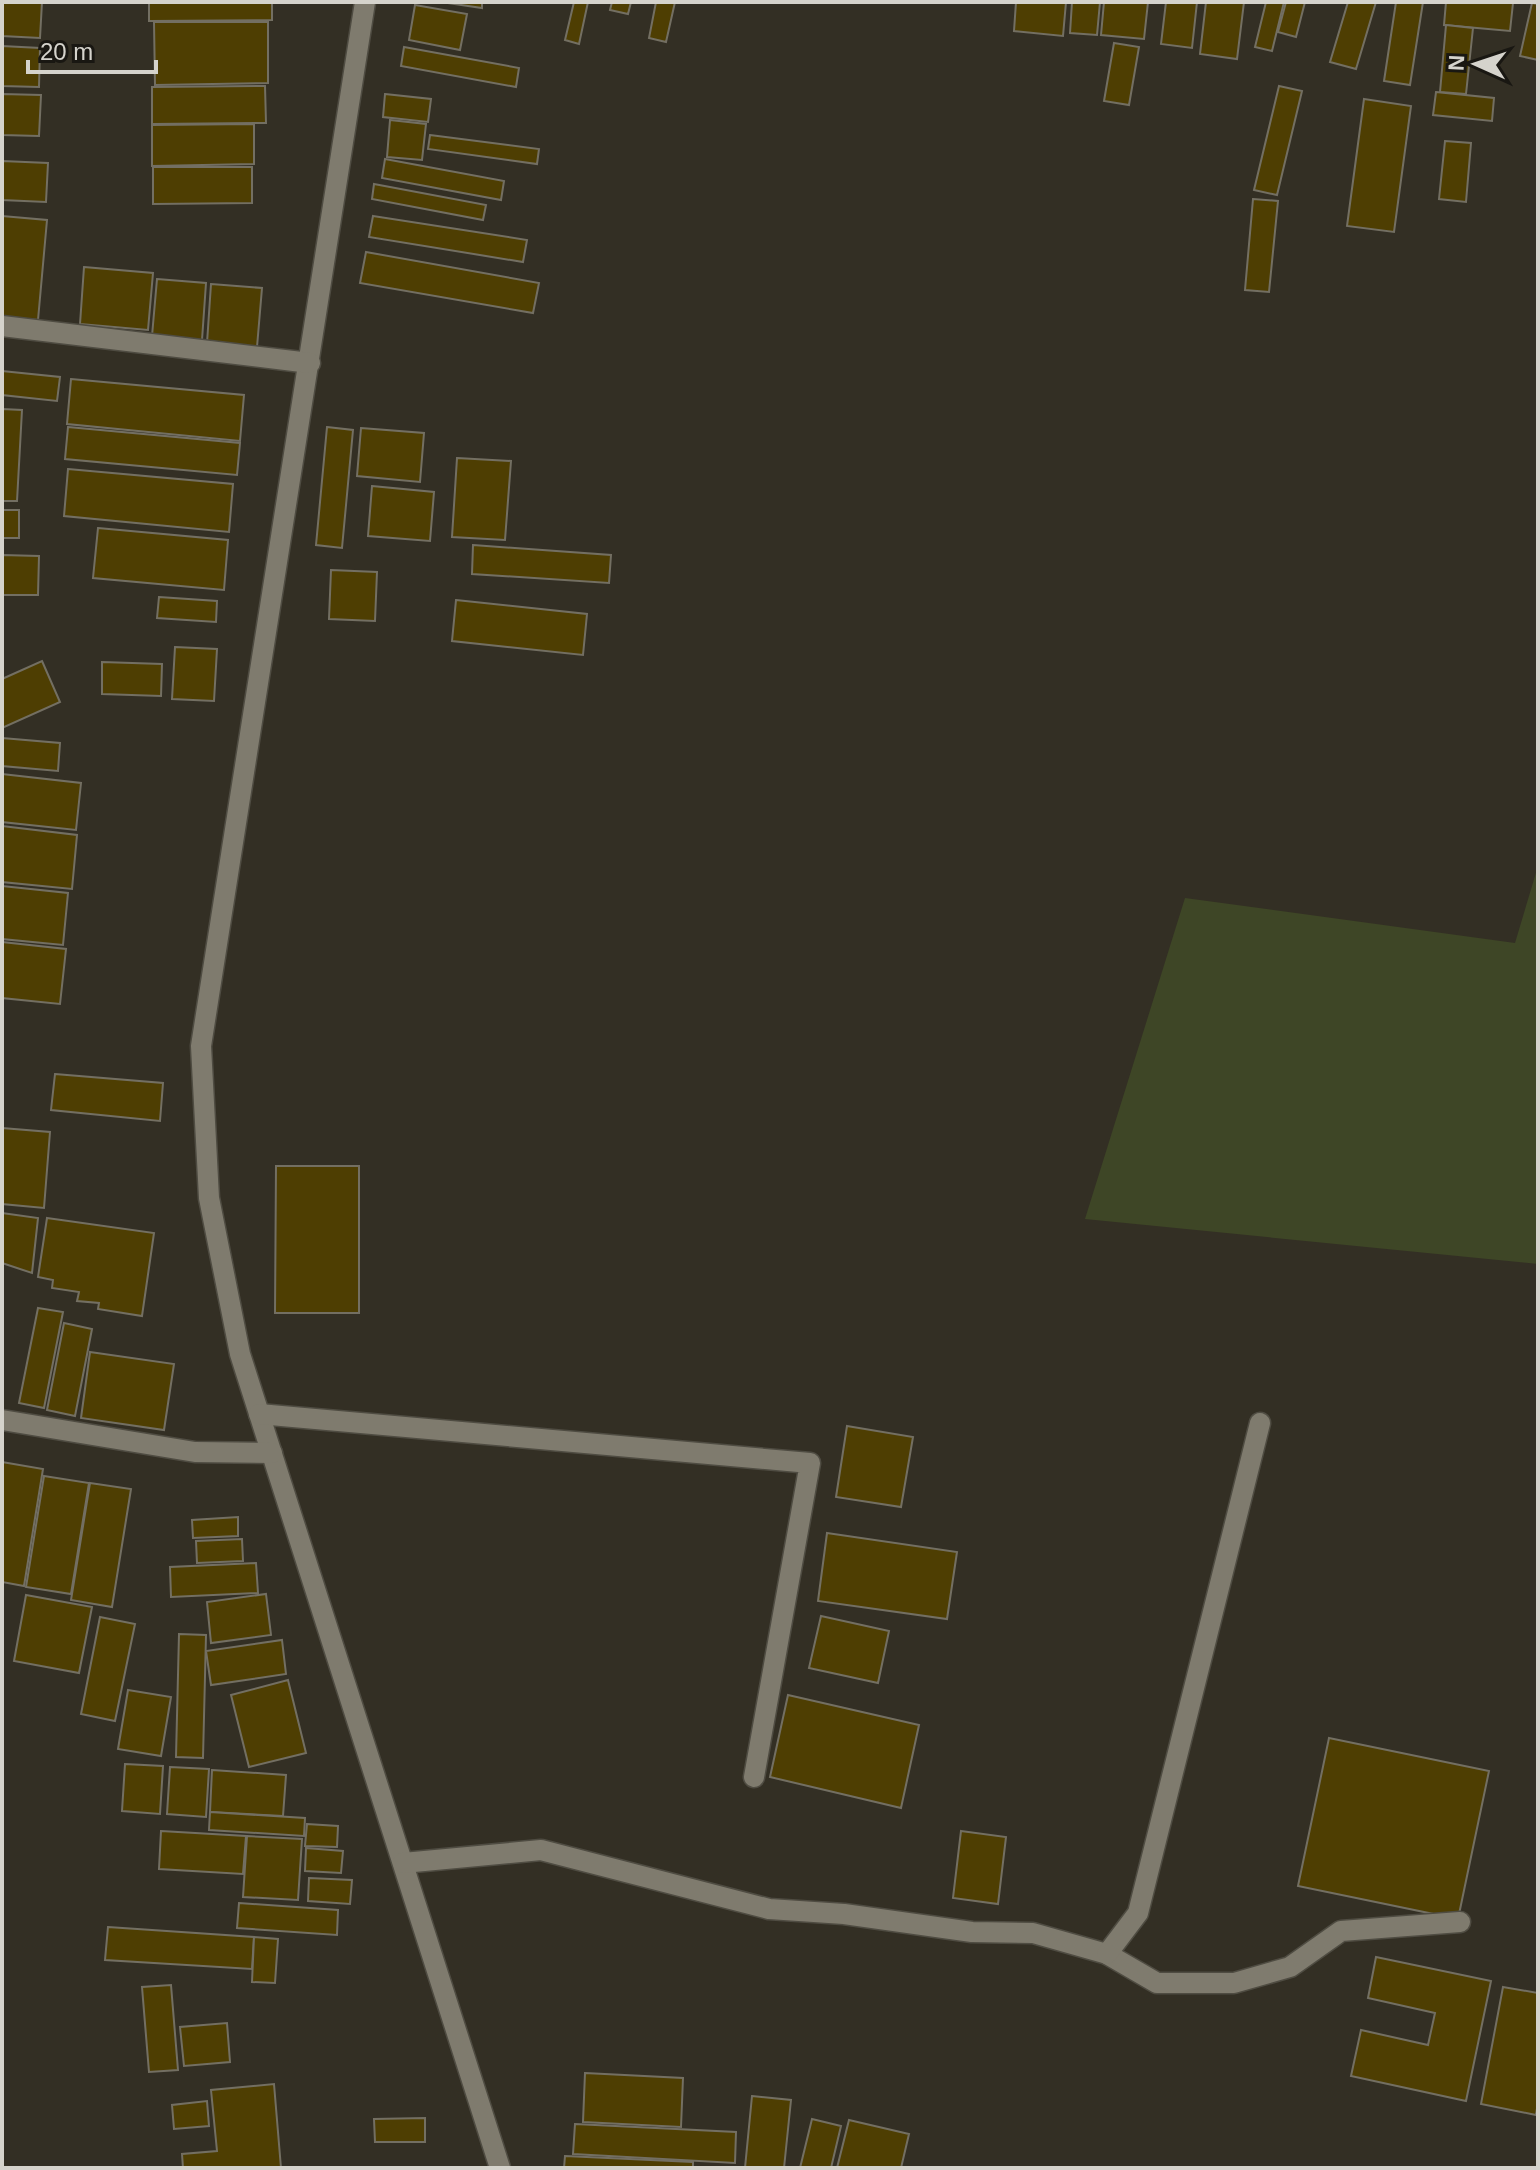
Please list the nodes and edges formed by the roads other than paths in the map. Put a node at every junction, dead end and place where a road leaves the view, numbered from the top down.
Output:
1 (365, 2) edge
2 (2, 326) edge
3 (310, 363) junction
4 (259, 1414) junction
5 (2, 1420) edge
6 (1260, 1423) dead end
7 (272, 1453) junction
8 (754, 1777) dead end
9 (403, 1863) junction
10 (1460, 1922) dead end
11 (1107, 1954) junction
12 (500, 2168) edge

1 - 3 street
2 - 3 street
3 - 4 street
4 - 7 street
4 - 8 street
5 - 7 street
6 - 11 street
7 - 9 street
9 - 11 street
9 - 12 street
10 - 11 street

